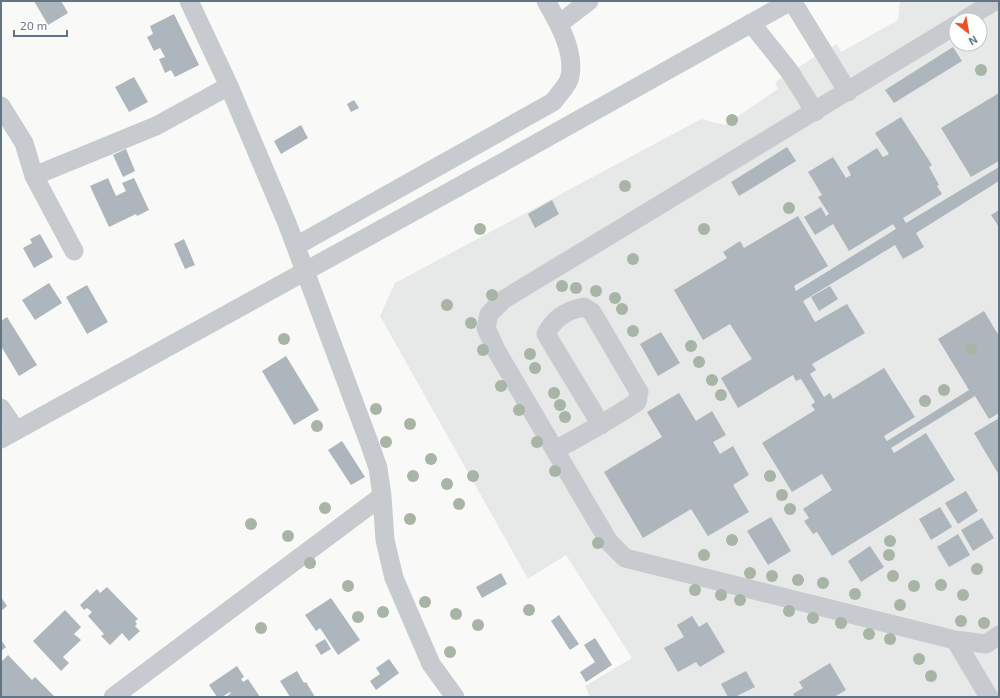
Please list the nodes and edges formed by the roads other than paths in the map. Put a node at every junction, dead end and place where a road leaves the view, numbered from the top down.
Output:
1 (189, 1) edge
2 (546, 1) edge
3 (589, 1) edge
4 (791, 1) edge
5 (995, 1) edge
6 (977, 12) edge
7 (751, 23) junction
8 (559, 24) junction
9 (948, 30) edge
10 (229, 86) junction
11 (848, 92) junction
12 (1, 106) edge
13 (815, 112) junction
14 (34, 176) junction
15 (296, 246) junction
16 (74, 251) dead end
17 (305, 270) junction
18 (1, 408) edge
19 (601, 426) junction
20 (9, 435) edge
21 (555, 450) junction
22 (382, 496) junction
23 (999, 635) edge
24 (955, 640) junction
25 (113, 697) edge
26 (455, 697) edge
27 (989, 697) edge

1 - 10 street
2 - 8 street
3 - 8 street
4 - 7 street
4 - 11 street
5 - 6 street
7 - 13 street
7 - 17 street
8 - 15 street
9 - 11 street
10 - 14 street
10 - 15 street
11 - 13 street
12 - 14 street
13 - 21 street
14 - 16 street
15 - 17 street
17 - 20 street
17 - 22 street
18 - 20 street
19 - 19 street
19 - 21 street
21 - 24 street
22 - 25 street
22 - 26 street
23 - 24 street
24 - 27 street

